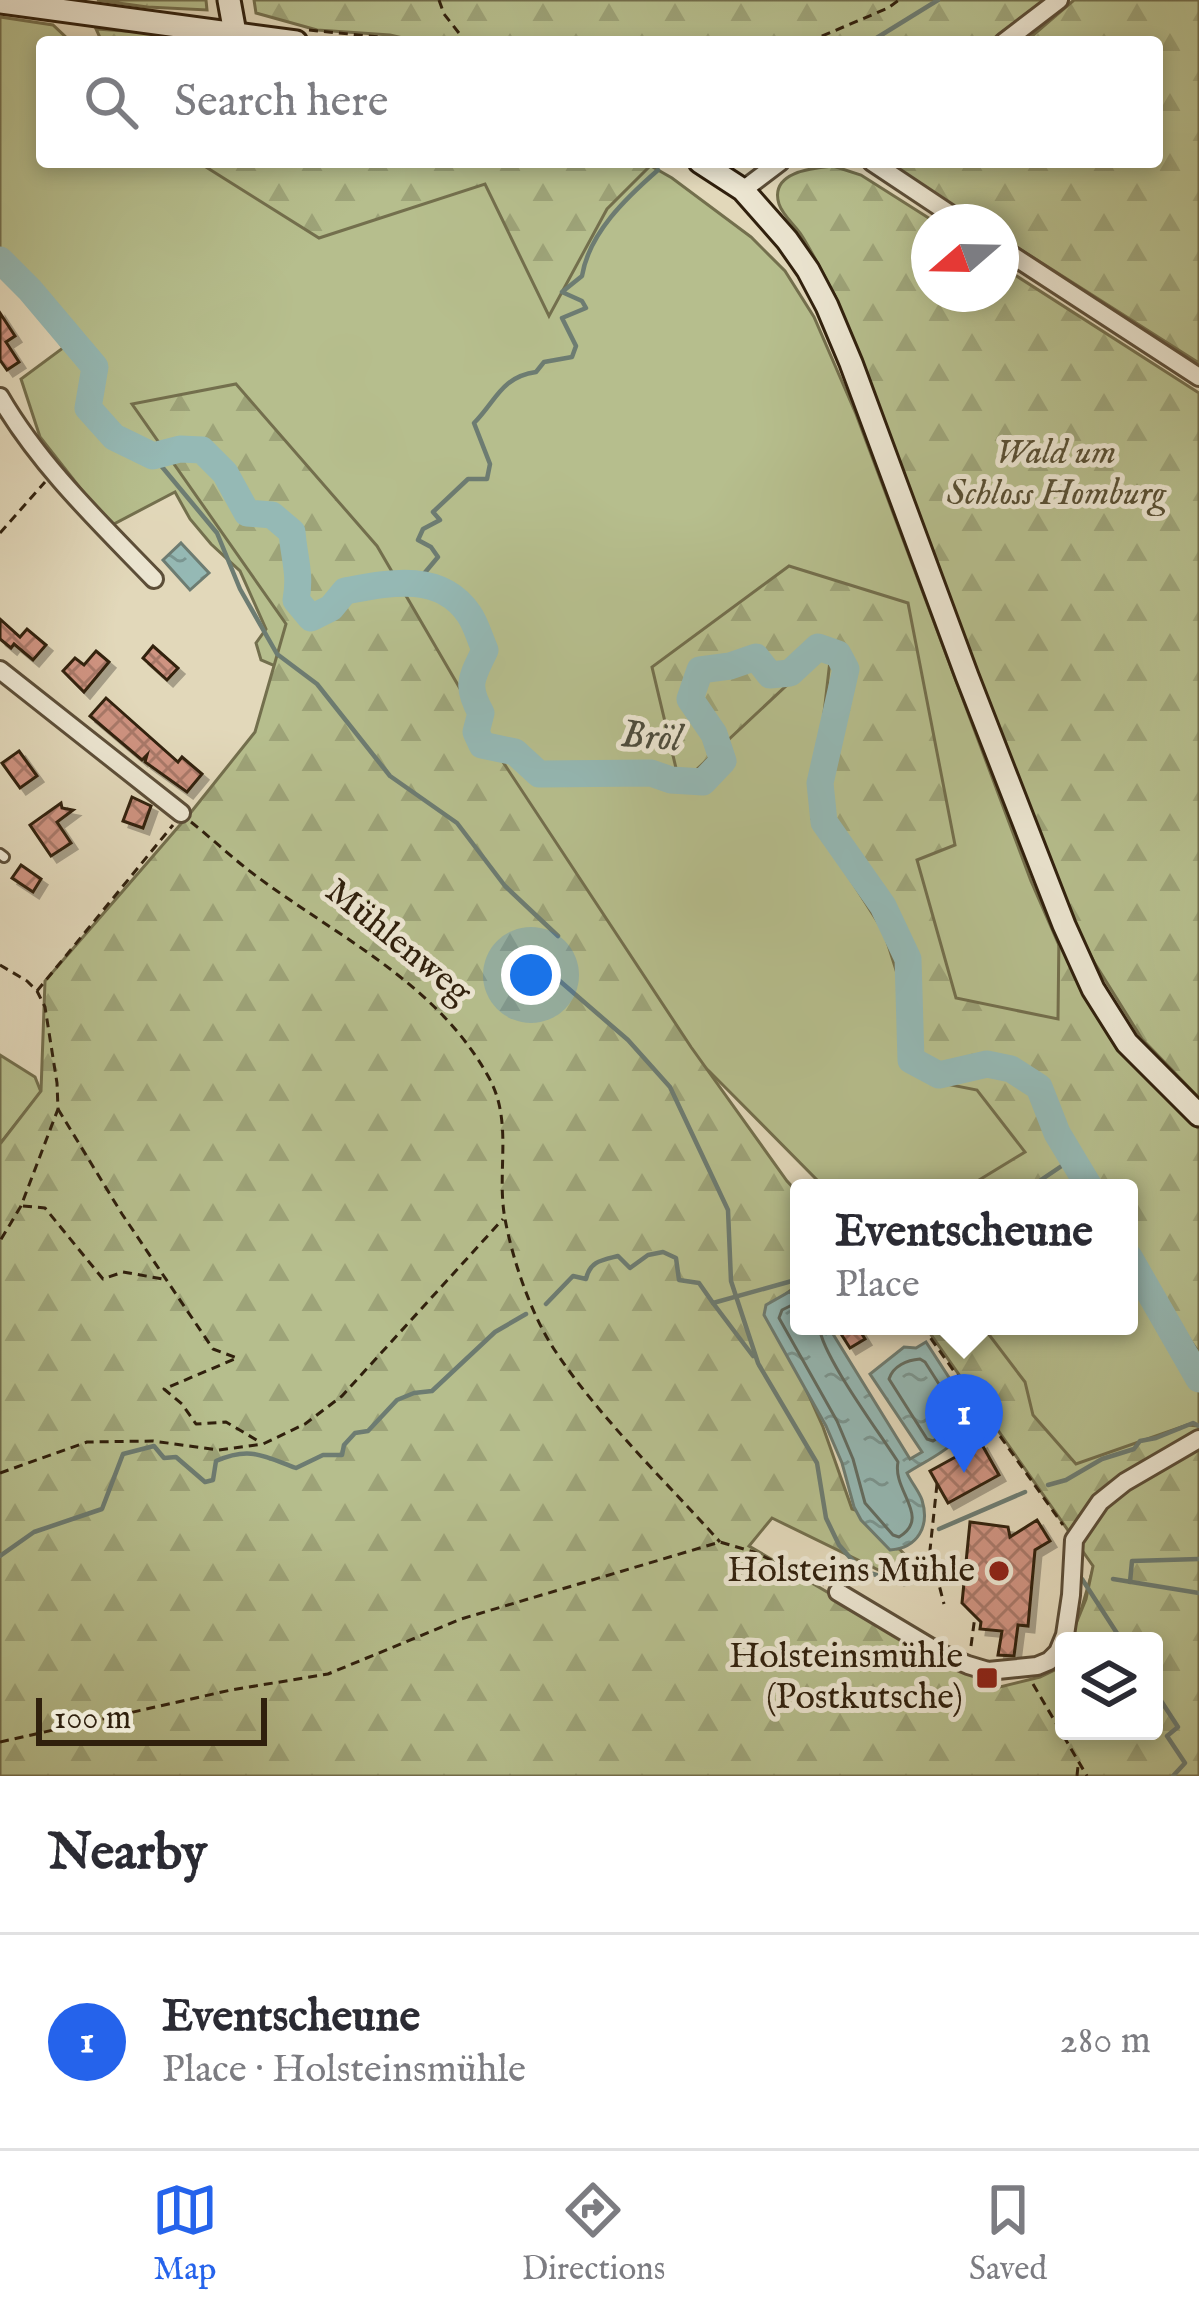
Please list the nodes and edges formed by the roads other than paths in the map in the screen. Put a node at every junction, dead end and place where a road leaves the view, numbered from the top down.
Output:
1 (229, 0) edge
2 (1059, 0) edge
3 (0, 2) edge
4 (235, 33) junction
5 (255, 36) edge
6 (1012, 36) edge
7 (709, 168) edge
8 (772, 168) edge
9 (881, 168) edge
10 (743, 190) junction
11 (935, 204) edge
12 (1019, 260) edge
13 (1199, 377) edge
14 (0, 397) edge
15 (154, 579) dead end
16 (0, 670) edge
17 (181, 813) road end
18 (1199, 1115) edge
19 (1199, 1439) edge
20 (838, 1592) road end

1 - 4 main road
2 - 6 street
3 - 4 main road
4 - 5 main road
7 - 10 main road
8 - 10 street
9 - 11 street
10 - 18 main road
12 - 13 street
14 - 15 street
16 - 17 street
19 - 20 street

